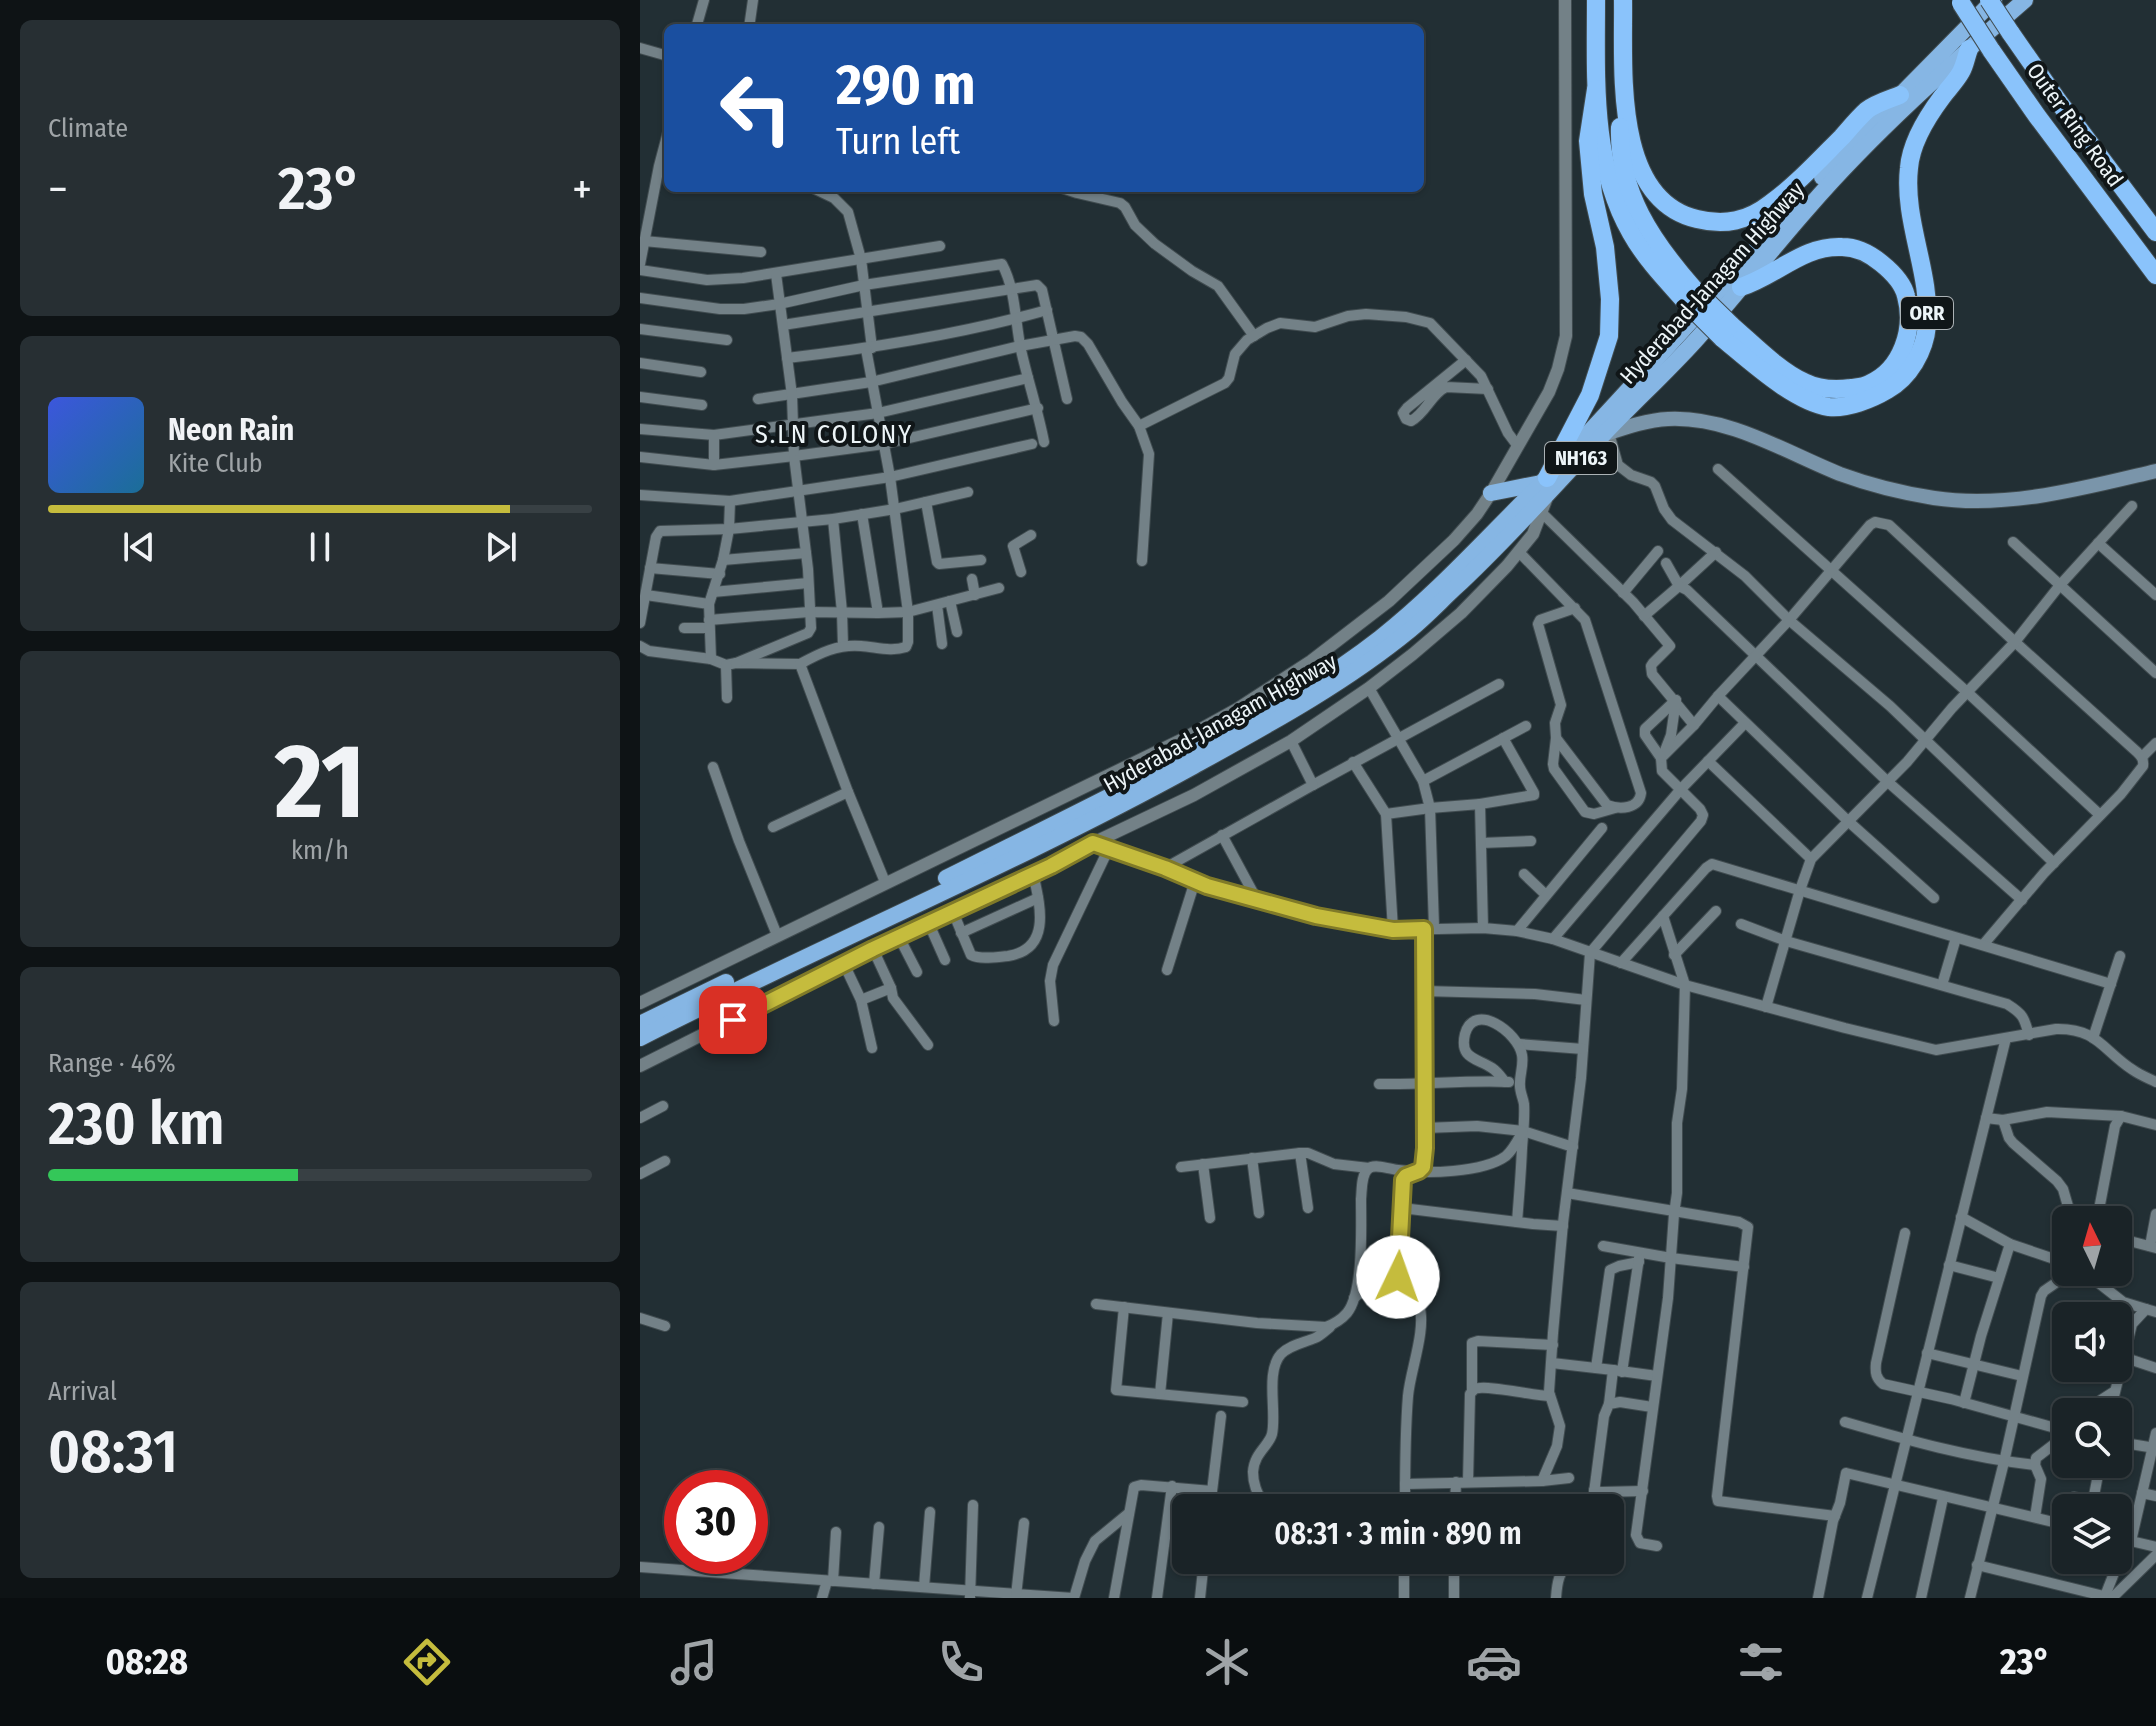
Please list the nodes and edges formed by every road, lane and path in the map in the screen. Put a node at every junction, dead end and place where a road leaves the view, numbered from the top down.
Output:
1 (704, 0) edge
2 (753, 0) edge
3 (1565, 0) edge
4 (1596, 0) edge
5 (1623, 0) edge
6 (1994, 0) edge
7 (2025, 0) edge
8 (1960, 2) edge
9 (697, 24) edge
10 (750, 24) edge
11 (640, 48) edge
12 (1969, 49) junction
13 (664, 55) edge
14 (1624, 88) junction
15 (1596, 89) junction
16 (1900, 95) junction
17 (664, 152) edge
18 (821, 192) edge
19 (1074, 192) edge
20 (2156, 232) edge
21 (644, 241) junction
22 (940, 246) dead end
23 (761, 252) dead end
24 (861, 259) junction
25 (640, 264) edge
26 (640, 270) edge
27 (776, 274) junction
28 (2156, 275) edge
29 (864, 285) junction
30 (1741, 287) junction
31 (1011, 290) junction
32 (1688, 294) junction
33 (640, 298) edge
34 (779, 304) junction
35 (1047, 310) junction
36 (868, 313) junction
37 (1016, 319) junction
38 (783, 325) junction
39 (640, 329) edge
40 (1727, 332) junction
41 (1254, 336) junction
42 (727, 340) dead end
43 (1054, 340) junction
44 (1020, 346) junction
45 (869, 348) junction
46 (787, 358) junction
47 (1466, 360) junction
48 (640, 363) edge
49 (701, 372) dead end
50 (1028, 378) junction
51 (871, 382) junction
52 (1488, 389) junction
53 (792, 395) junction
54 (640, 397) edge
55 (758, 399) dead end
56 (1067, 399) dead end
57 (702, 405) dead end
58 (1038, 408) junction
59 (878, 413) junction
60 (792, 423) junction
61 (1139, 426) junction
62 (640, 429) edge
63 (1606, 434) junction
64 (714, 435) junction
65 (1044, 442) dead end
66 (884, 444) junction
67 (1032, 444) dead end
68 (1517, 445) junction
69 (794, 456) junction
70 (640, 457) edge
71 (714, 465) junction
72 (1718, 469) dead end
73 (2156, 471) edge
74 (890, 477) junction
75 (1545, 485) junction
76 (799, 490) junction
77 (968, 492) dead end
78 (1491, 493) junction
79 (640, 495) edge
80 (730, 501) junction
81 (926, 502) junction
82 (2132, 506) dead end
83 (895, 509) junction
84 (1541, 512) junction
85 (862, 514) junction
86 (833, 519) junction
87 (802, 522) junction
88 (729, 529) junction
89 (1031, 535) dead end
90 (2013, 542) dead end
91 (2098, 543) junction
92 (1658, 551) dead end
93 (1519, 552) junction
94 (1716, 552) junction
95 (806, 553) junction
96 (723, 560) junction
97 (981, 560) dead end
98 (1142, 561) dead end
99 (1666, 563) dead end
100 (650, 568) junction
101 (1831, 570) junction
102 (1021, 572) dead end
103 (720, 574) junction
104 (972, 579) dead end
105 (808, 583) junction
106 (2060, 585) junction
107 (1679, 586) junction
108 (999, 588) dead end
109 (713, 592) junction
110 (1623, 593) junction
111 (646, 595) junction
112 (975, 595) junction
113 (2156, 595) edge
114 (950, 601) junction
115 (709, 604) junction
116 (937, 605) junction
117 (1575, 608) junction
118 (809, 612) junction
119 (842, 612) junction
120 (908, 612) junction
121 (878, 613) junction
122 (1644, 616) junction
123 (1789, 620) junction
124 (640, 623) edge
125 (709, 624) junction
126 (684, 628) dead end
127 (957, 632) dead end
128 (2015, 642) junction
129 (942, 644) dead end
130 (640, 646) edge
131 (843, 646) junction
132 (1756, 656) junction
133 (711, 659) junction
134 (731, 664) junction
135 (800, 664) junction
136 (2156, 673) edge
137 (1499, 684) dead end
138 (1369, 688) junction
139 (1967, 692) junction
140 (1718, 696) junction
141 (727, 698) dead end
142 (1676, 700) junction
143 (1745, 723) junction
144 (1694, 725) junction
145 (1526, 726) dead end
146 (1503, 738) junction
147 (1556, 738) junction
148 (1399, 739) junction
149 (1924, 740) junction
150 (1291, 741) junction
151 (2156, 743) edge
152 (2142, 757) junction
153 (1661, 758) junction
154 (1708, 761) junction
155 (1353, 762) junction
156 (713, 767) dead end
157 (1423, 781) junction
158 (1888, 782) junction
159 (1313, 785) junction
160 (1681, 789) junction
161 (848, 792) junction
162 (1480, 804) junction
163 (1430, 808) junction
164 (1615, 808) junction
165 (1386, 814) junction
166 (2100, 815) junction
167 (1848, 821) junction
168 (773, 827) dead end
169 (1602, 828) dead end
170 (1222, 835) junction
171 (1531, 841) dead end
172 (1093, 843) junction
173 (1481, 843) junction
174 (1109, 848) junction
175 (1811, 859) junction
176 (2054, 863) junction
177 (1165, 868) junction
178 (1033, 873) junction
179 (1524, 874) dead end
180 (1195, 881) junction
181 (885, 882) junction
182 (1800, 890) junction
183 (1546, 895) junction
184 (1038, 898) junction
185 (1934, 898) dead end
186 (1257, 900) junction
187 (2022, 900) junction
188 (1716, 911) dead end
189 (953, 912) junction
190 (1663, 916) junction
191 (929, 924) junction
192 (1741, 924) dead end
193 (1429, 928) junction
194 (1483, 928) junction
195 (1393, 930) junction
196 (1517, 931) junction
197 (961, 933) junction
198 (777, 935) junction
199 (899, 937) junction
200 (1956, 938) junction
201 (1553, 939) junction
202 (1786, 941) junction
203 (1983, 945) junction
204 (873, 949) junction
205 (1590, 953) junction
206 (1674, 955) junction
207 (2120, 956) dead end
208 (945, 960) dead end
209 (1621, 963) junction
210 (844, 964) junction
211 (1167, 970) dead end
212 (917, 972) dead end
213 (2111, 984) junction
214 (1685, 985) junction
215 (1942, 985) junction
216 (891, 988) junction
217 (1424, 991) junction
218 (861, 1000) junction
219 (1586, 1000) junction
220 (640, 1003) edge
221 (1766, 1007) junction
222 (1054, 1021) dead end
223 (640, 1024) edge
224 (2029, 1035) junction
225 (640, 1038) edge
226 (2006, 1038) junction
227 (2093, 1038) junction
228 (1519, 1044) junction
229 (928, 1045) dead end
230 (872, 1048) dead end
231 (1583, 1049) junction
232 (640, 1066) edge
233 (1505, 1082) junction
234 (2156, 1082) edge
235 (1519, 1083) junction
236 (1379, 1084) dead end
237 (1424, 1085) junction
238 (663, 1106) dead end
239 (2121, 1116) junction
240 (640, 1118) edge
241 (1986, 1118) junction
242 (2003, 1120) junction
243 (2156, 1125) edge
244 (1425, 1128) junction
245 (1523, 1131) junction
246 (1573, 1147) junction
247 (1300, 1153) junction
248 (1252, 1158) junction
249 (665, 1161) dead end
250 (1203, 1164) junction
251 (1181, 1167) dead end
252 (1369, 1168) junction
253 (1419, 1171) junction
254 (640, 1174) edge
255 (1567, 1193) junction
256 (2068, 1206) edge
257 (2100, 1206) edge
258 (1308, 1208) dead end
259 (1402, 1208) junction
260 (1674, 1210) junction
261 (1259, 1213) dead end
262 (2156, 1214) edge
263 (1961, 1217) junction
264 (1210, 1218) dead end
265 (1517, 1222) junction
266 (1563, 1226) junction
267 (1905, 1233) dead end
268 (2132, 1242) edge
269 (2010, 1244) junction
270 (1603, 1246) dead end
271 (2153, 1247) edge
272 (1639, 1257) junction
273 (1671, 1258) junction
274 (2052, 1259) edge
275 (1949, 1265) junction
276 (1744, 1267) junction
277 (1999, 1278) junction
278 (1398, 1284) junction
279 (2052, 1285) edge
280 (2103, 1286) edge
281 (1354, 1298) junction
282 (1096, 1304) dead end
283 (1124, 1307) junction
284 (2153, 1310) edge
285 (1168, 1313) junction
286 (640, 1318) edge
287 (1335, 1324) junction
288 (2132, 1324) edge
289 (665, 1326) dead end
290 (1553, 1345) junction
291 (1927, 1353) junction
292 (2132, 1360) edge
293 (1552, 1363) junction
294 (1974, 1364) junction
295 (1596, 1368) junction
296 (2156, 1368) edge
297 (1617, 1371) junction
298 (1657, 1376) junction
299 (2022, 1376) junction
300 (2117, 1382) edge
301 (1472, 1390) junction
302 (1917, 1391) junction
303 (2115, 1391) junction
304 (1160, 1394) junction
305 (1550, 1396) junction
306 (2104, 1398) edge
307 (2113, 1398) edge
308 (1243, 1402) dead end
309 (1964, 1403) junction
310 (1609, 1404) junction
311 (1652, 1407) junction
312 (1221, 1416) dead end
313 (2013, 1416) junction
314 (1845, 1422) dead end
315 (2052, 1429) edge
316 (2156, 1433) edge
317 (1907, 1440) junction
318 (2132, 1444) edge
319 (2052, 1445) edge
320 (2154, 1448) edge
321 (2004, 1462) junction
322 (2035, 1465) junction
323 (1569, 1478) dead end
324 (1542, 1481) junction
325 (1456, 1482) junction
326 (1468, 1482) junction
327 (1405, 1484) junction
328 (1172, 1486) junction
329 (1895, 1486) junction
330 (1594, 1490) junction
331 (1212, 1491) junction
332 (1643, 1491) junction
333 (2142, 1493) junction
334 (1212, 1494) edge
335 (1258, 1494) edge
336 (1405, 1494) edge
337 (1456, 1494) edge
338 (1594, 1494) edge
339 (2156, 1496) edge
340 (1943, 1498) junction
341 (973, 1505) dead end
342 (1992, 1506) junction
343 (930, 1512) dead end
344 (1129, 1513) junction
345 (1835, 1516) junction
346 (2035, 1517) junction
347 (2132, 1520) edge
348 (2052, 1521) edge
349 (1024, 1523) dead end
350 (879, 1527) dead end
351 (836, 1532) dead end
352 (2132, 1541) edge
353 (1657, 1546) dead end
354 (2156, 1547) edge
355 (2156, 1555) edge
356 (1977, 1565) junction
357 (640, 1567) edge
358 (1203, 1574) edge
359 (1404, 1574) edge
360 (1454, 1574) edge
361 (1560, 1574) edge
362 (2116, 1574) edge
363 (830, 1581) junction
364 (874, 1584) junction
365 (924, 1587) junction
366 (970, 1594) edge
367 (1016, 1595) edge
368 (2110, 1597) edge
369 (822, 1598) edge
370 (1073, 1598) edge
371 (1114, 1598) edge
372 (1157, 1598) edge
373 (1200, 1598) edge
374 (1404, 1598) edge
375 (1454, 1598) edge
376 (1556, 1598) edge
377 (1818, 1598) edge
378 (1867, 1598) edge
379 (1921, 1598) edge
380 (1970, 1598) edge

1 - 9 street
2 - 10 street
3 - 68 street
4 - 15 highway, ORR
5 - 14 highway, ORR
6 - 16 highway, Hyderabad-Janagam Highway / NH163
6 - 20 highway, Outer Ring Road, bridge
7 - 12 highway, Hyderabad-Janagam Highway / NH163
8 - 28 highway, Outer Ring Road, bridge
11 - 13 street
12 - 30 highway, Hyderabad-Janagam Highway / NH163
12 - 40 highway, ORR
14 - 16 highway, ORR
14 - 32 highway, ORR
15 - 32 highway, ORR
15 - 75 highway, ORR
16 - 75 highway, Hyderabad-Janagam Highway / NH163
17 - 21 street
18 - 24 street
19 - 41 street
21 - 23 street
21 - 25 street
22 - 24 street
24 - 27 street
24 - 29 street
26 - 27 street
27 - 34 street
29 - 31 street
29 - 34 street
29 - 36 street
30 - 40 highway, ORR
30 - 63 highway, Hyderabad-Janagam Highway / NH163
31 - 35 street
31 - 36 street
31 - 37 street
32 - 40 highway, ORR, bridge
33 - 34 street
34 - 38 street
35 - 37 street
35 - 43 street
36 - 38 street
36 - 45 street
37 - 44 street
37 - 45 street
38 - 46 street
39 - 42 street
41 - 47 street
41 - 61 street
43 - 44 street
43 - 56 street
43 - 61 street
44 - 50 street
44 - 51 street
45 - 46 street
45 - 51 street
46 - 53 street
47 - 52 street
47 - 52 street
48 - 49 street
50 - 58 street
50 - 59 street
51 - 53 street
51 - 59 street
52 - 68 street
53 - 55 street
53 - 60 street
54 - 57 street
58 - 65 street
58 - 66 street
59 - 60 street
59 - 66 street
60 - 64 street
60 - 69 street
61 - 98 street
62 - 64 street
63 - 73 main road
63 - 75 highway, Hyderabad-Janagam Highway / NH163
63 - 94 street
64 - 71 street
66 - 69 street
66 - 74 street
67 - 74 street
68 - 78 street
69 - 71 street
69 - 76 street
70 - 71 street
72 - 101 street
74 - 76 street
74 - 83 street
75 - 78 highway
75 - 84 street
75 - 223 highway, Hyderabad-Janagam Highway / NH163
75 - 225 highway, Hyderabad-Janagam Highway / NH163
76 - 80 street
76 - 87 street
77 - 81 street
78 - 181 street
79 - 80 street
80 - 88 street
81 - 83 street
81 - 97 street
82 - 91 street
83 - 85 street
83 - 120 street
84 - 93 street
84 - 110 street
85 - 86 street
85 - 121 street
86 - 87 street
86 - 119 street
87 - 88 street
87 - 95 street
88 - 96 street
88 - 100 street
89 - 102 street
90 - 106 street
91 - 106 street
91 - 113 street
92 - 110 street
93 - 117 street
93 - 138 street
94 - 107 street
94 - 123 street
95 - 96 street
95 - 105 street
96 - 103 street
99 - 107 street
100 - 103 street
100 - 111 street
101 - 123 street
101 - 128 street
101 - 139 street
103 - 109 street
104 - 112 street
105 - 109 street
105 - 118 street
106 - 128 street
106 - 136 street
107 - 122 street
107 - 132 street
108 - 112 street
109 - 115 street
110 - 122 street
111 - 115 street
111 - 124 street
112 - 114 street
114 - 116 street
114 - 127 street
115 - 125 street
116 - 120 street
116 - 129 street
117 - 147 street
117 - 164 street
118 - 119 street
118 - 125 street
118 - 134 street
119 - 121 street
119 - 131 street
120 - 121 street
120 - 131 street
122 - 142 street
123 - 132 street
123 - 149 street
125 - 126 street
125 - 133 street
128 - 139 street
128 - 152 street
130 - 133 street
131 - 135 street
132 - 140 street
132 - 158 street
133 - 134 street
134 - 135 street
134 - 141 street
135 - 161 street
137 - 148 street
138 - 148 street
138 - 150 street
139 - 149 street
139 - 166 street
140 - 143 street
140 - 144 street
142 - 144 street
142 - 153 street
142 - 153 street
143 - 154 street
143 - 167 street
144 - 153 street
145 - 146 street
146 - 157 street
146 - 162 street
147 - 164 street
147 - 164 street
148 - 155 street
148 - 157 street
149 - 158 street
149 - 176 street
150 - 159 street
150 - 172 street
151 - 152 street
152 - 166 street
153 - 160 street
154 - 160 street
154 - 175 street
155 - 159 street
155 - 165 street
156 - 198 street
157 - 163 street
158 - 167 street
158 - 187 street
159 - 170 street
160 - 201 street
160 - 205 street
161 - 168 street
161 - 181 street
162 - 163 street
162 - 173 street
163 - 165 street
163 - 193 street
165 - 195 street
166 - 176 street
167 - 175 street
167 - 185 street
169 - 183 street
170 - 177 street
170 - 186 street
171 - 173 street
172 - 174 street
172 - 178 street
173 - 194 street
174 - 177 street
174 - 222 street
175 - 182 street
176 - 187 street
177 - 180 street
178 - 184 street
178 - 189 street
179 - 183 street
180 - 186 street
180 - 211 street
181 - 198 street
182 - 190 street
182 - 200 street
182 - 202 street
183 - 196 street
184 - 197 street
184 - 197 street
186 - 195 street
187 - 203 street
188 - 206 street
189 - 191 street
189 - 197 street
190 - 206 street
190 - 209 street
191 - 199 street
191 - 208 street
192 - 202 street
193 - 194 street
193 - 195 street
193 - 217 street
194 - 196 street
196 - 201 street
198 - 220 street
199 - 204 street
199 - 212 street
200 - 203 street
200 - 215 street
201 - 205 street
202 - 215 street
202 - 221 street
203 - 213 street
204 - 210 street
204 - 216 street
205 - 209 street
205 - 219 street
206 - 214 street
207 - 213 street
209 - 214 street
210 - 218 street
210 - 232 street
213 - 227 street
214 - 221 street
214 - 260 street
215 - 224 street
216 - 218 street
216 - 229 street
217 - 219 street
217 - 237 street
218 - 230 street
219 - 231 street
221 - 226 street
224 - 226 street
224 - 227 street
226 - 241 street
227 - 234 street
228 - 231 street
228 - 233 street
228 - 235 street
231 - 246 street
233 - 235 street
233 - 237 street
235 - 245 street
236 - 237 street
237 - 244 street
238 - 240 street
239 - 242 street
239 - 243 street
239 - 257 street
241 - 242 street
241 - 263 street
242 - 256 street
244 - 245 street
244 - 253 street
245 - 246 street
245 - 253 street
245 - 265 street
246 - 255 street
247 - 248 street
247 - 252 street
247 - 258 street
248 - 250 street
248 - 261 street
249 - 254 street
250 - 251 street
250 - 264 street
252 - 253 street
252 - 281 street
253 - 259 street
255 - 260 street
255 - 266 street
259 - 265 street
259 - 278 street
260 - 273 street
260 - 276 street
262 - 271 street
263 - 269 street
263 - 275 street
265 - 266 street
266 - 290 street
267 - 302 street
268 - 271 street
269 - 274 street
269 - 277 street
270 - 272 street
272 - 273 street
272 - 295 street
272 - 297 street
273 - 276 street
273 - 298 street
275 - 277 street
275 - 291 street
276 - 345 street
277 - 294 street
278 - 281 street
278 - 327 street
279 - 299 street
280 - 284 street
281 - 287 street
282 - 283 street
283 - 285 street
283 - 304 street
284 - 288 street
285 - 287 street
285 - 304 street
286 - 289 street
287 - 335 street
290 - 293 street
290 - 301 street
291 - 294 street
291 - 302 street
292 - 296 street
293 - 295 street
293 - 305 street
294 - 299 street
294 - 309 street
295 - 297 street
297 - 298 street
297 - 310 street
298 - 311 street
299 - 313 street
300 - 303 street
301 - 305 street
301 - 326 street
302 - 309 street
302 - 317 street
303 - 306 street
303 - 307 street
304 - 308 street
305 - 324 street
309 - 313 street
310 - 311 street
310 - 330 street
311 - 332 street
312 - 331 street
313 - 315 street
313 - 321 street
314 - 317 street
316 - 320 street
317 - 321 street
317 - 329 street
318 - 320 street
319 - 322 street
320 - 333 street
321 - 322 street
321 - 342 street
322 - 346 street
323 - 324 street
324 - 326 street
325 - 326 street
325 - 327 street
325 - 337 street
327 - 336 street
328 - 331 street
328 - 344 street
328 - 372 street
329 - 340 street
329 - 345 street
329 - 378 street
330 - 332 street
330 - 338 street
331 - 334 street
332 - 353 street
333 - 339 street
333 - 347 street
340 - 342 street
340 - 379 street
341 - 366 street
342 - 346 street
342 - 356 street
343 - 365 street
344 - 370 street
344 - 371 street
345 - 377 street
346 - 348 street
349 - 367 street
350 - 364 street
351 - 363 street
352 - 354 street
355 - 368 street
356 - 368 street
356 - 380 street
357 - 363 street
358 - 373 street
359 - 374 street
360 - 375 street
361 - 376 street
362 - 368 street
363 - 364 street
363 - 369 street
364 - 365 street
365 - 366 street
366 - 367 street
367 - 370 street

